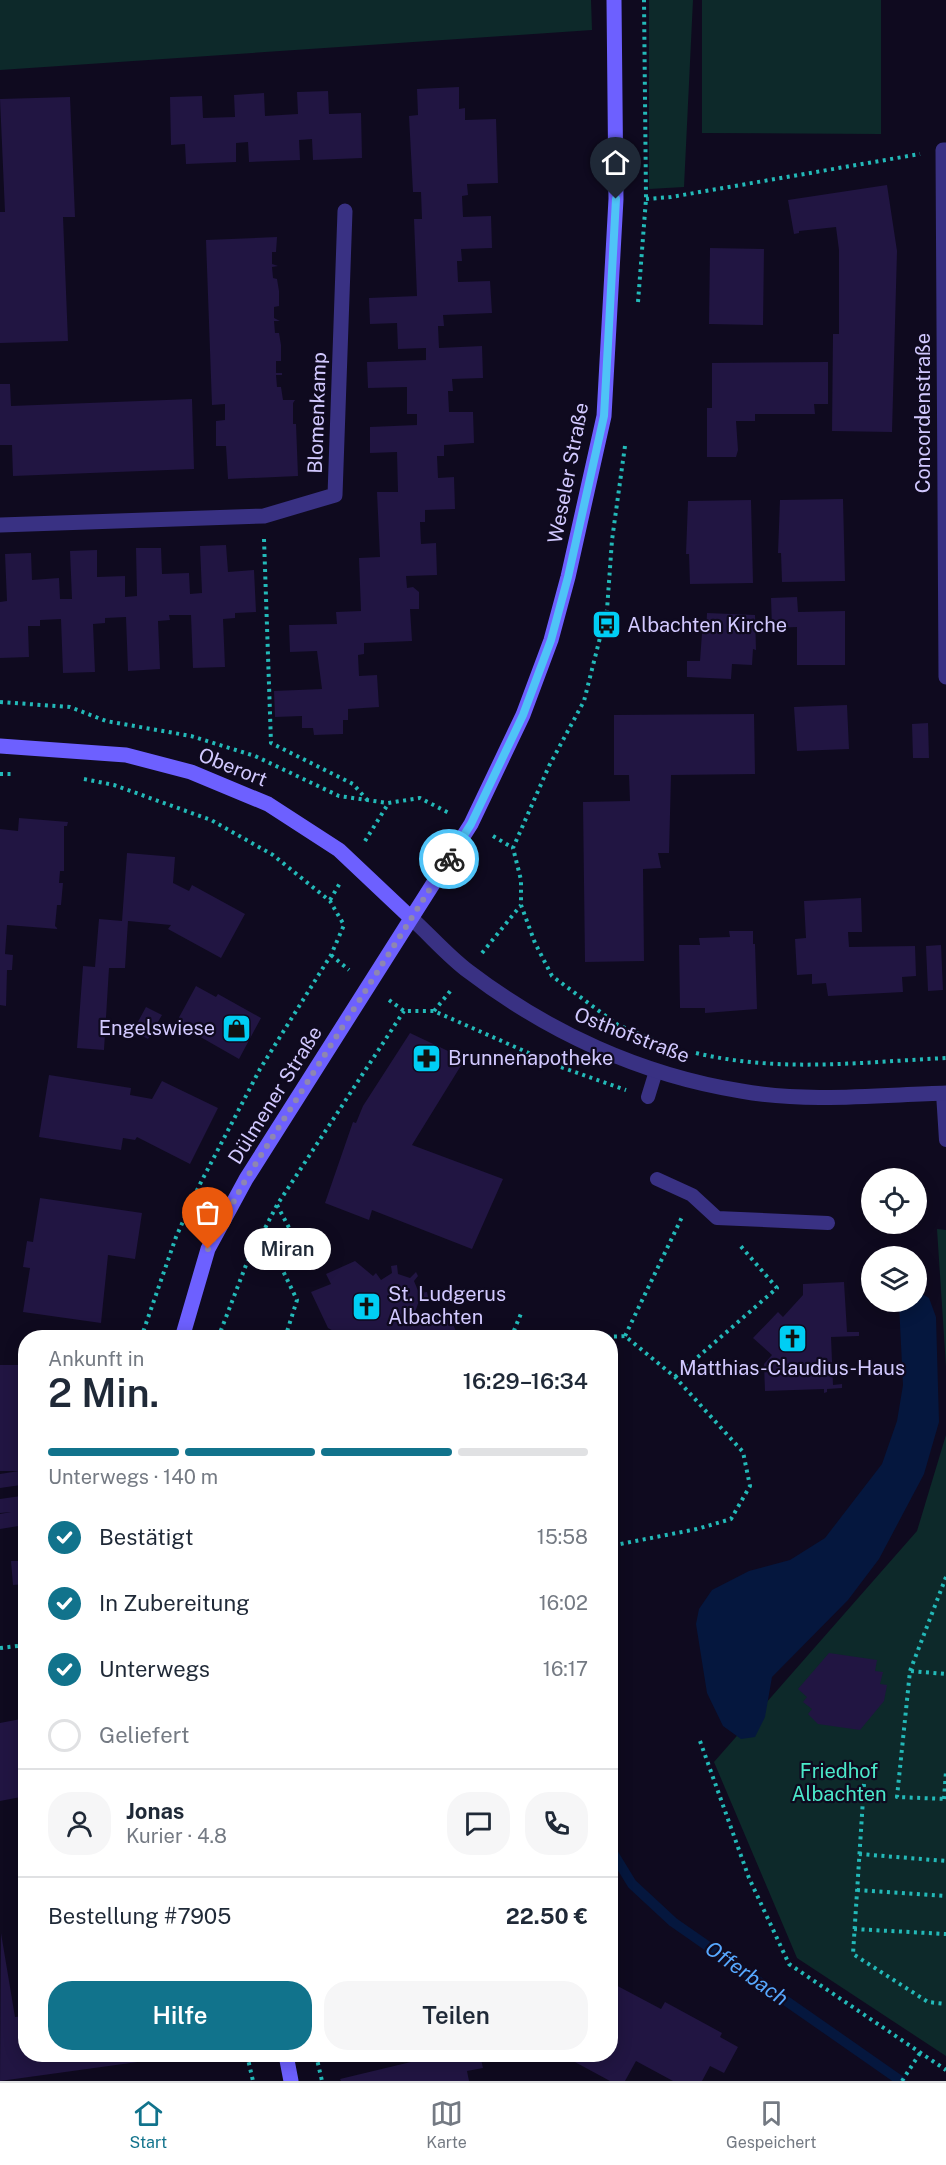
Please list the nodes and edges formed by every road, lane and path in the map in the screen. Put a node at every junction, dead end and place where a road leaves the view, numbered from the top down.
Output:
1 (614, 0) edge
2 (945, 150) edge
3 (646, 199) dead end
4 (345, 211) dead end
5 (264, 516) junction
6 (0, 525) edge
7 (946, 676) edge
8 (0, 746) edge
9 (0, 774) edge
10 (21, 775) dead end
11 (75, 777) dead end
12 (420, 798) dead end
13 (521, 905) dead end
14 (411, 918) junction
15 (672, 1048) dead end
16 (695, 1053) dead end
17 (946, 1058) edge
18 (656, 1071) junction
19 (944, 1093) edge
20 (648, 1098) joint
21 (946, 1140) edge
22 (657, 1179) dead end
23 (692, 1195) junction
24 (277, 1205) junction
25 (717, 1218) junction
26 (828, 1223) dead end
27 (522, 1311) dead end
28 (144, 1330) edge
29 (184, 1330) edge
30 (221, 1330) edge
31 (288, 1330) edge
32 (514, 1330) edge
33 (618, 1336) edge
34 (626, 1336) junction
35 (675, 1377) junction
36 (618, 1544) edge
37 (946, 1577) edge
38 (18, 1646) edge
39 (0, 1648) edge
40 (910, 1671) junction
41 (946, 1674) edge
42 (700, 1741) dead end
43 (946, 1771) edge
44 (864, 1784) dead end
45 (945, 1799) edge
46 (859, 1854) junction
47 (946, 1861) edge
48 (856, 1890) junction
49 (946, 1896) edge
50 (854, 1929) junction
51 (946, 1934) edge
52 (946, 2004) edge
53 (920, 2053) junction
54 (249, 2062) edge
55 (287, 2062) edge
56 (318, 2062) edge
57 (946, 2070) edge
58 (253, 2081) edge
59 (291, 2081) edge
60 (322, 2081) edge
61 (902, 2081) edge

1 - 14 main road, Weseler Straße
2 - 3 path
2 - 7 street, Concordenstraße
4 - 5 street, Blomenkamp
5 - 6 street, Blomenkamp
5 - 12 path
8 - 14 main road, Oberort
9 - 10 path
11 - 28 path
13 - 15 path
14 - 18 street, Osthofstraße
14 - 29 main road, Dülmener Straße
16 - 17 path
18 - 19 street, Osthofstraße
18 - 20 lane
19 - 21 lane
20 - 24 path
22 - 23 lane
23 - 25 lane
23 - 34 path
24 - 30 path
24 - 31 path
25 - 26 lane
25 - 35 path
27 - 32 path
33 - 34 path
34 - 35 path
35 - 36 path
37 - 40 path
38 - 39 path
40 - 41 path
40 - 45 path
42 - 53 path
43 - 45 path
44 - 46 path
46 - 47 path
46 - 48 path
48 - 49 path
48 - 50 path
50 - 51 path
50 - 52 path
53 - 57 path
53 - 61 path
54 - 58 path
55 - 59 main road
56 - 60 path

